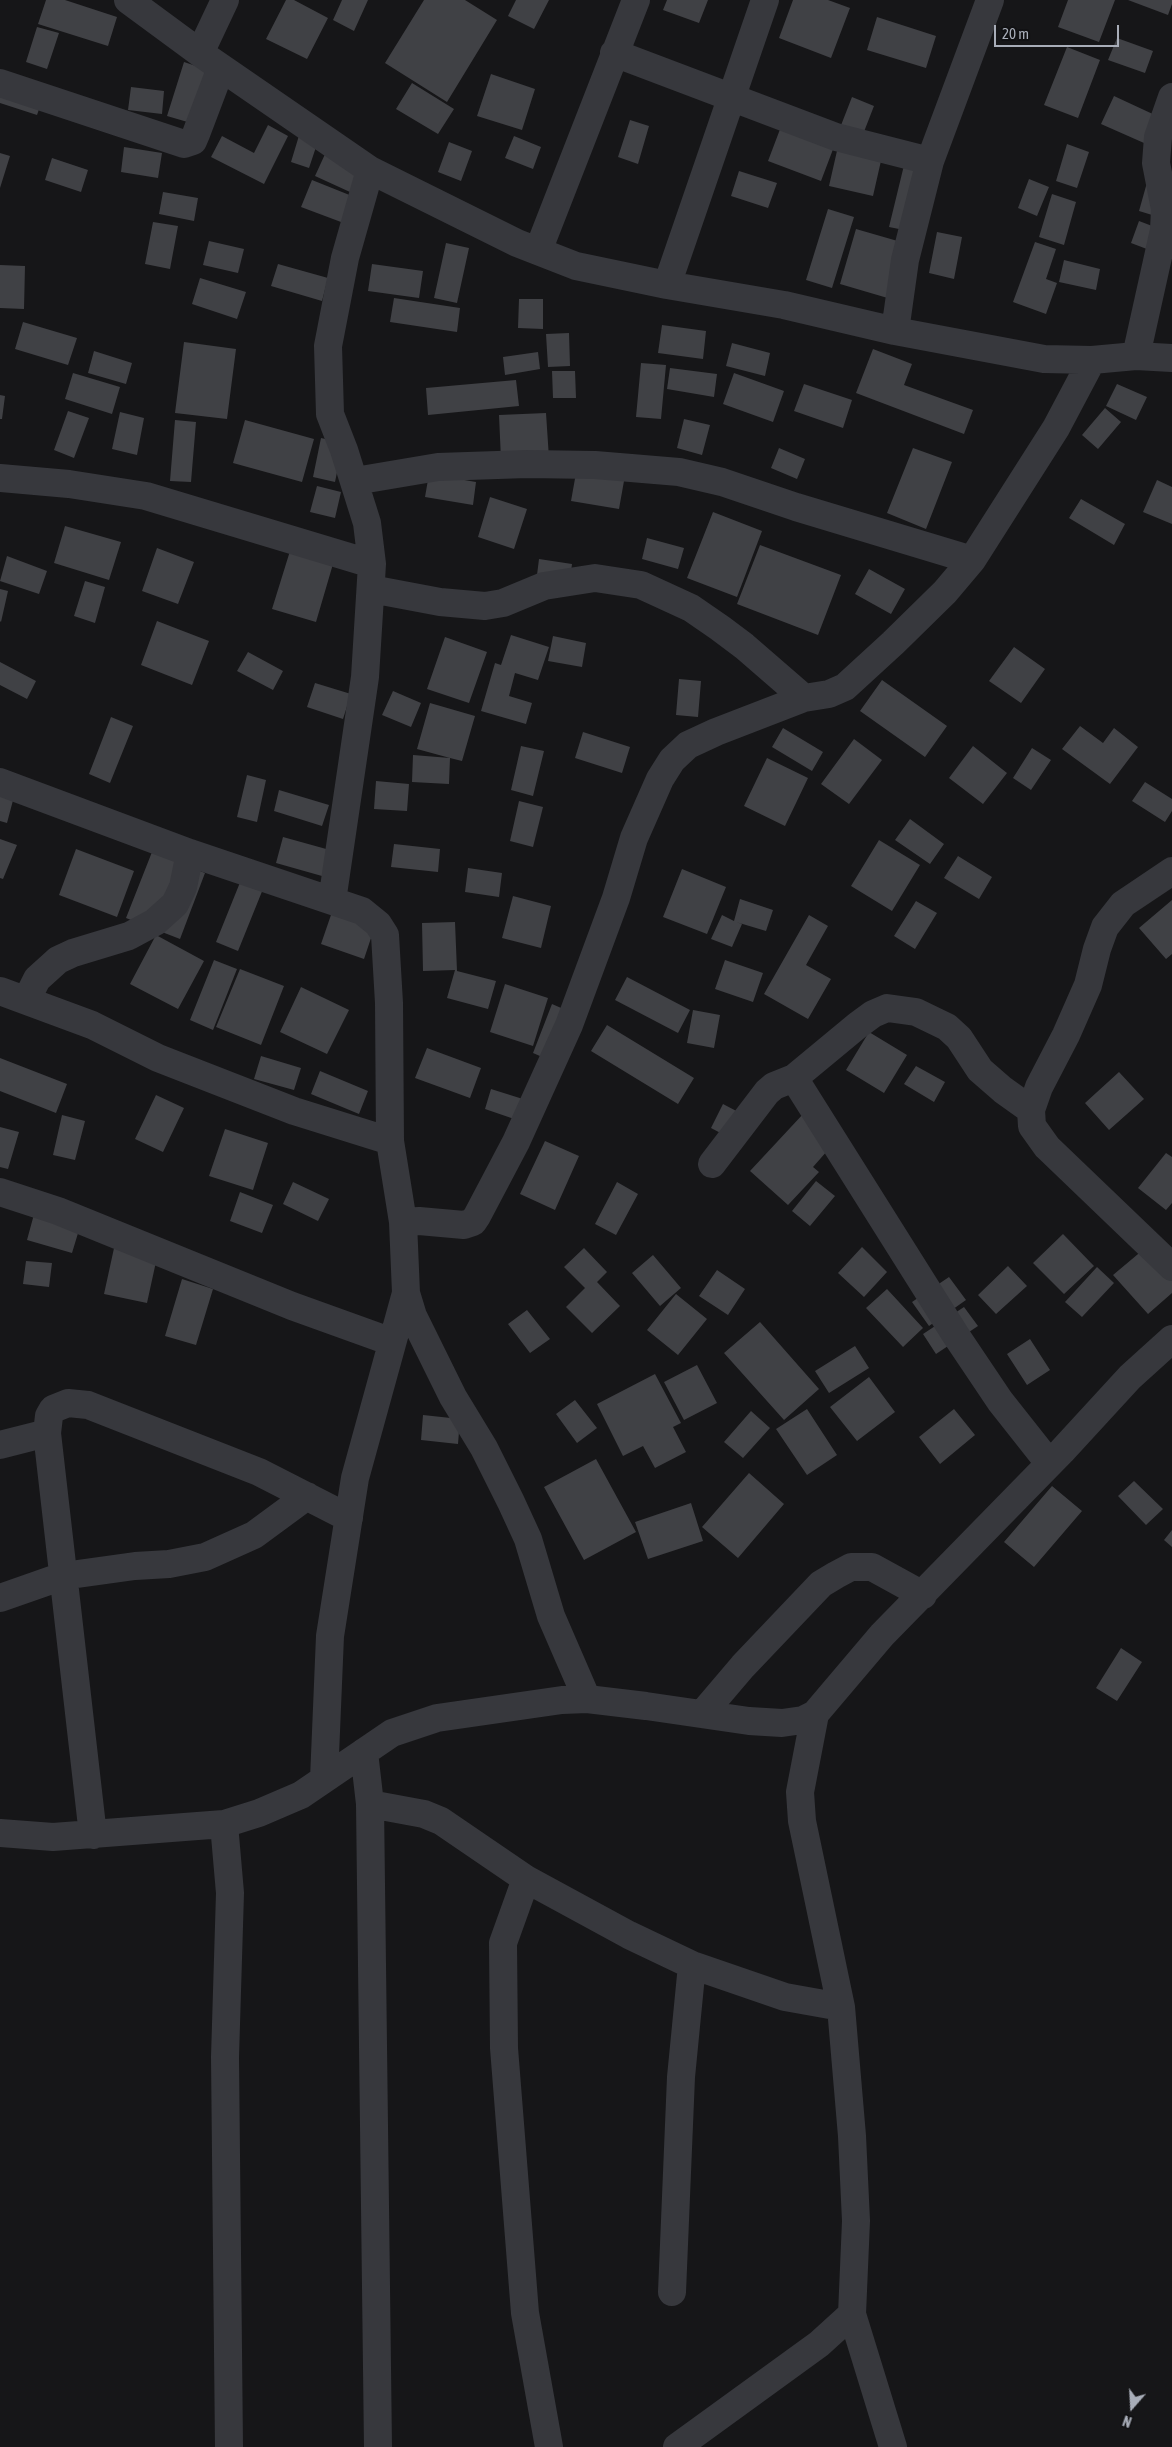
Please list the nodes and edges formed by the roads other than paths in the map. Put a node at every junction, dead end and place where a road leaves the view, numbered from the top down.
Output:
1 (128, 0) edge
2 (225, 0) edge
3 (636, 0) edge
4 (765, 0) edge
5 (990, 0) edge
6 (614, 53) junction
7 (211, 60) junction
8 (0, 83) edge
9 (731, 96) junction
10 (1172, 98) edge
11 (930, 162) junction
12 (370, 170) junction
13 (538, 251) junction
14 (667, 285) junction
15 (895, 331) junction
16 (1136, 356) junction
17 (1172, 358) edge
18 (1092, 360) junction
19 (0, 478) edge
20 (355, 481) junction
21 (972, 560) junction
22 (372, 576) junction
23 (804, 698) junction
24 (0, 782) edge
25 (190, 853) junction
26 (1172, 871) edge
27 (332, 901) junction
28 (0, 991) edge
29 (27, 1000) junction
30 (794, 1078) junction
31 (1031, 1110) junction
32 (390, 1141) junction
33 (712, 1164) dead end
34 (0, 1192) edge
35 (402, 1222) junction
36 (1172, 1267) edge
37 (406, 1293) junction
38 (1172, 1338) edge
39 (392, 1342) junction
40 (46, 1432) junction
41 (0, 1445) edge
42 (1050, 1463) junction
43 (307, 1496) junction
44 (349, 1518) junction
45 (63, 1576) junction
46 (923, 1595) junction
47 (0, 1598) edge
48 (587, 1699) junction
49 (703, 1713) junction
50 (815, 1714) junction
51 (364, 1752) junction
52 (324, 1779) junction
53 (370, 1804) junction
54 (224, 1824) junction
55 (0, 1833) edge
56 (93, 1835) junction
57 (526, 1879) junction
58 (692, 1965) junction
59 (841, 2007) junction
60 (672, 2292) dead end
61 (852, 2314) junction
62 (229, 2447) edge
63 (378, 2447) edge
64 (549, 2447) edge
65 (678, 2447) edge
66 (893, 2447) edge

1 - 7 street
2 - 7 street
3 - 6 street
4 - 9 street
5 - 11 street
6 - 9 street
6 - 13 street
7 - 8 street
7 - 12 street
9 - 11 street
9 - 14 street
10 - 16 street
11 - 15 street
12 - 13 street
12 - 20 street
13 - 14 street
14 - 15 street
15 - 18 street
16 - 17 street
16 - 18 street
18 - 21 street
19 - 22 street
20 - 21 street
20 - 22 street
21 - 23 street
22 - 23 street
22 - 27 street
23 - 35 street
24 - 25 street
25 - 27 street
25 - 29 street
26 - 31 street
27 - 32 street
28 - 29 street
29 - 32 street
30 - 31 street
30 - 33 street
30 - 42 street
31 - 36 street
32 - 35 street
34 - 39 street
35 - 37 street
37 - 39 street
37 - 48 street
38 - 42 street
39 - 44 street
40 - 41 street
40 - 43 street
40 - 45 street
42 - 46 street
43 - 44 street
43 - 45 street
44 - 52 street
45 - 47 street
45 - 56 street
46 - 49 street
46 - 50 street
48 - 49 street
48 - 51 street
49 - 50 street
50 - 59 street
51 - 52 street
51 - 53 street
52 - 54 street
53 - 57 street
53 - 63 street
54 - 56 street
54 - 62 street
55 - 56 street
57 - 58 street
57 - 64 street
58 - 59 street
58 - 60 street
59 - 61 street
61 - 65 street
61 - 66 street

